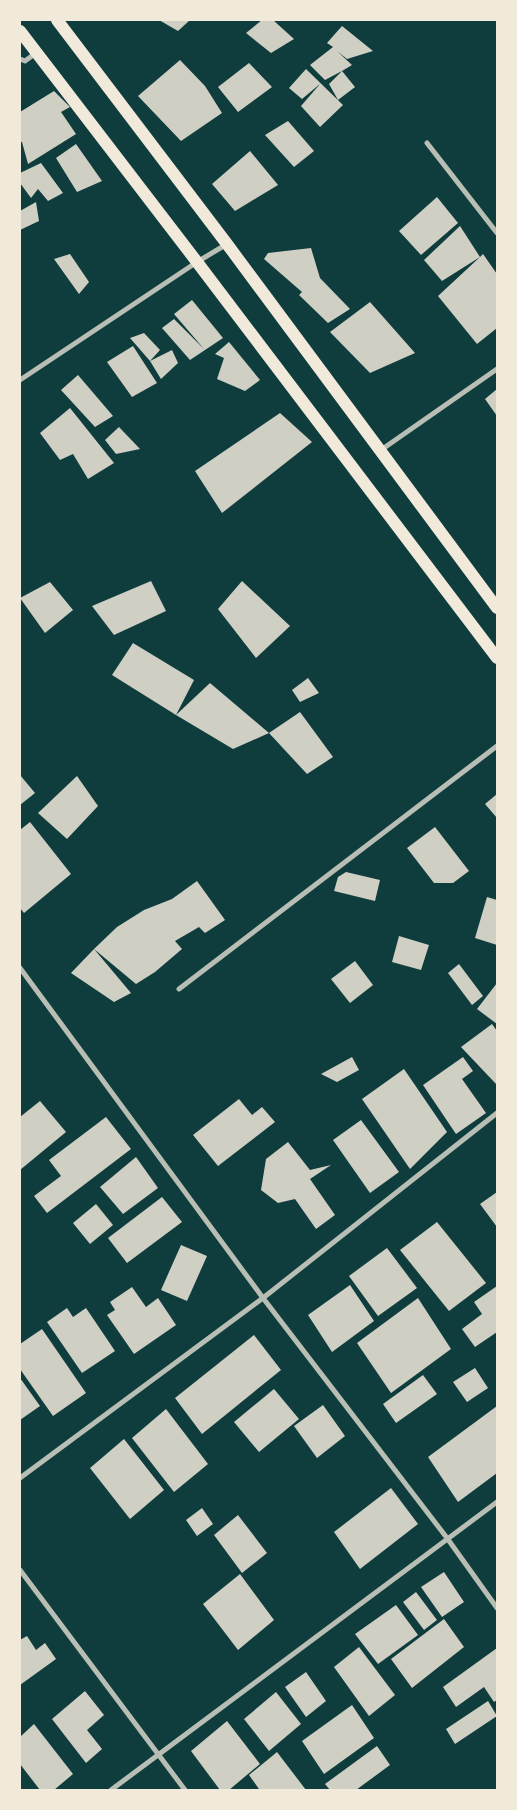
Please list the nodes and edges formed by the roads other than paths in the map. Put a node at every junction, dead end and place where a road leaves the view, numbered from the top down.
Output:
1 (57, 20) edge
2 (20, 31) edge
3 (37, 53) junction
4 (23, 60) edge
5 (20, 65) edge
6 (427, 143) dead end
7 (497, 233) edge
8 (228, 244) junction
9 (198, 262) junction
10 (497, 369) edge
11 (20, 380) edge
12 (381, 450) junction
13 (497, 608) edge
14 (497, 658) edge
15 (497, 746) edge
16 (20, 968) edge
17 (179, 989) dead end
18 (497, 1113) edge
19 (263, 1298) junction
20 (20, 1478) edge
21 (497, 1502) edge
22 (447, 1538) junction
23 (20, 1570) edge
24 (497, 1608) edge
25 (158, 1754) junction
26 (111, 1790) edge
27 (185, 1790) edge

1 - 8 main road
2 - 3 main road
3 - 4 street
3 - 9 main road
4 - 5 street
6 - 7 street
8 - 9 street
8 - 12 main road
9 - 11 street
9 - 14 main road
10 - 12 street
12 - 13 main road
15 - 17 street
16 - 19 street
18 - 19 street
19 - 20 street
19 - 22 street
21 - 22 street
22 - 24 street
22 - 25 street
23 - 25 street
25 - 26 street
25 - 27 street

